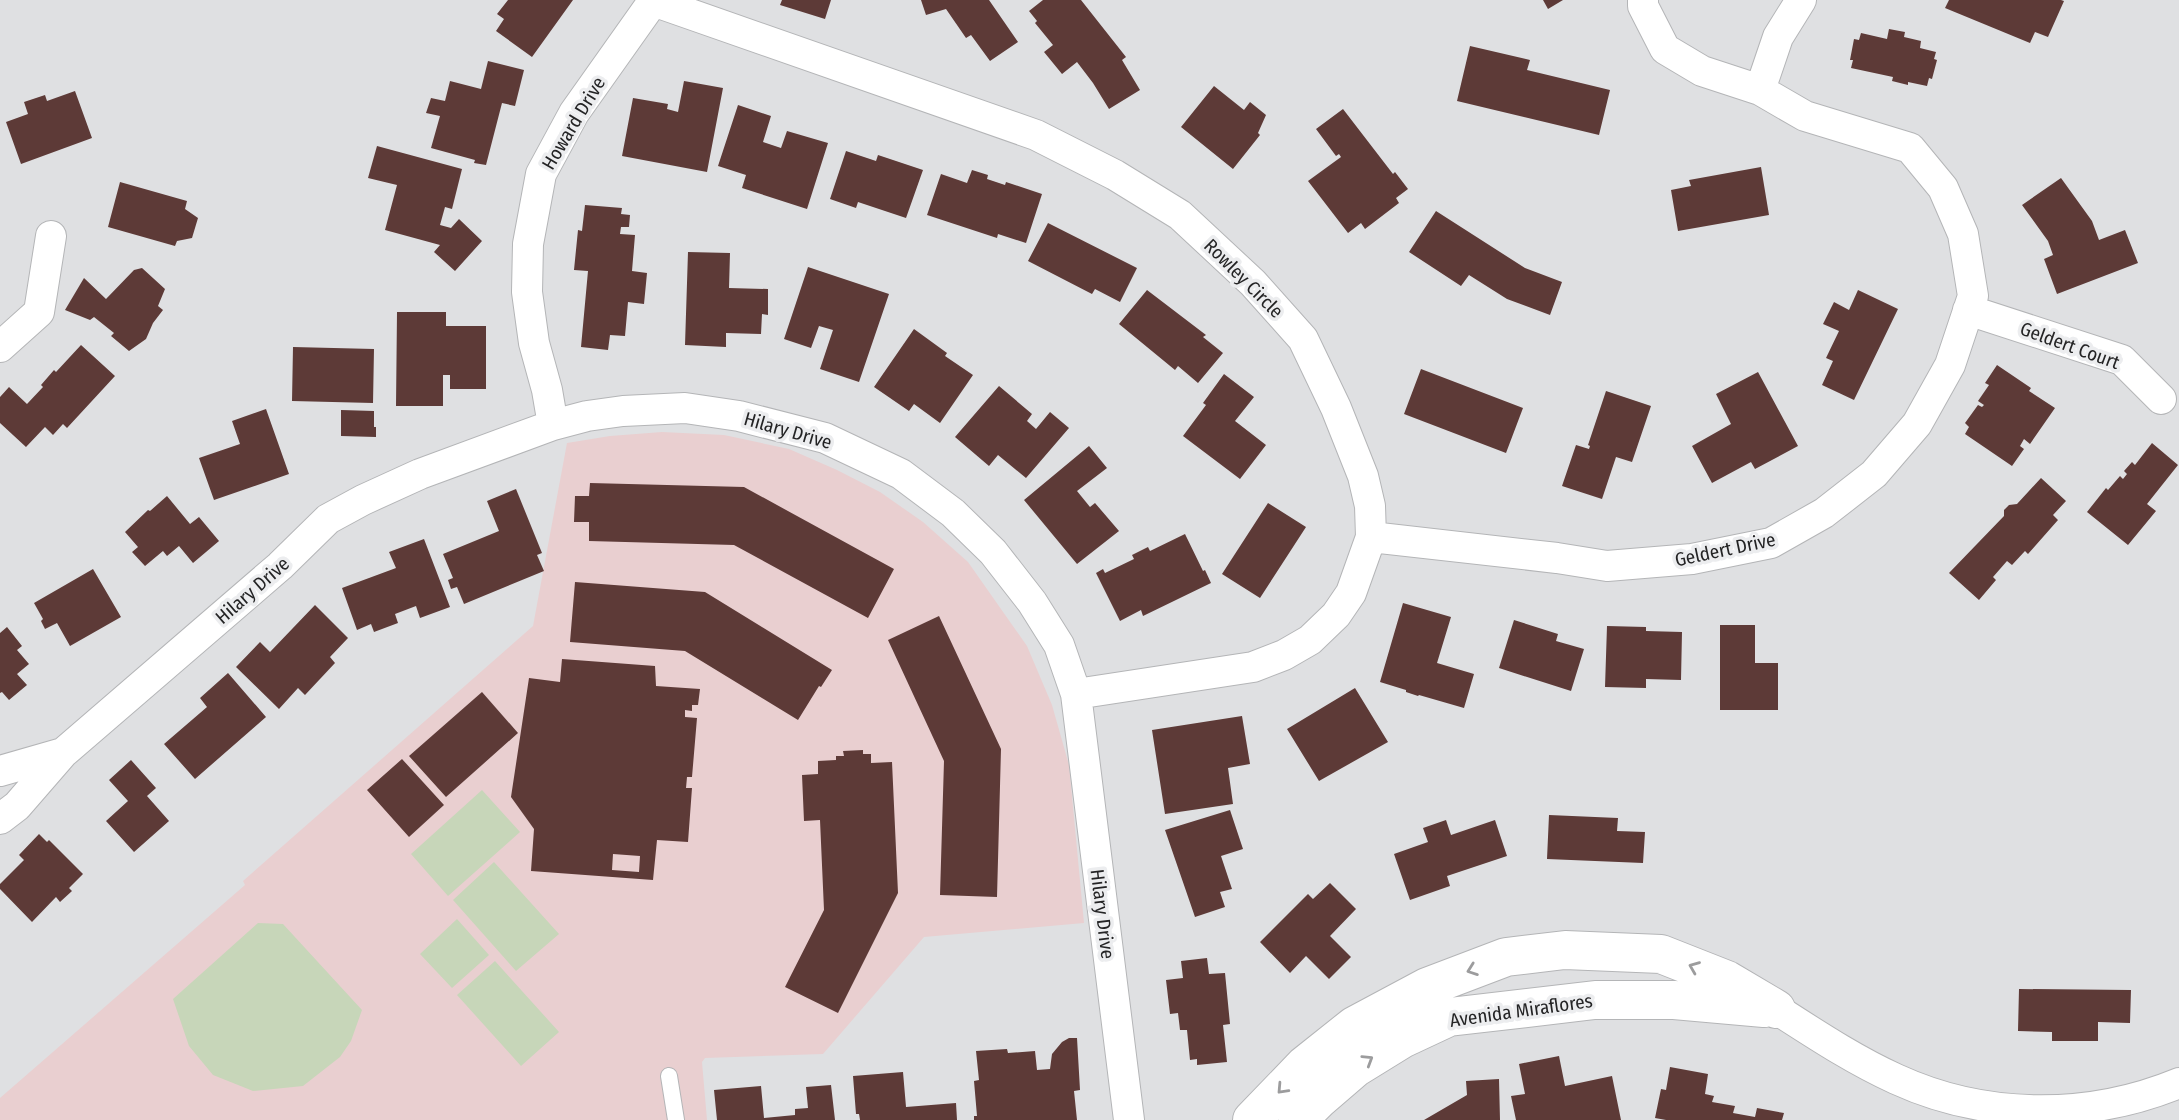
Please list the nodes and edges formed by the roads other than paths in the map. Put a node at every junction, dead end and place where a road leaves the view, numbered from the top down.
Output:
1 (1643, 0) edge
2 (1801, 0) edge
3 (653, 1) edge
4 (1760, 90) junction
5 (51, 236) dead end
6 (1968, 310) junction
7 (0, 347) edge
8 (2161, 399) dead end
9 (553, 425) junction
10 (1371, 537) junction
11 (1076, 694) junction
12 (63, 753) junction
13 (0, 771) edge
14 (0, 819) edge
15 (1776, 1009) junction
16 (669, 1076) dead end
17 (2179, 1083) edge
18 (2040, 1117) edge
19 (676, 1120) edge
20 (1129, 1120) edge
21 (1252, 1120) edge
22 (1298, 1120) edge

1 - 4 street, Geldert Drive
2 - 4 street
3 - 9 street, Howard Drive
3 - 10 street, Rowley Circle
4 - 6 street, Geldert Drive
5 - 7 street
6 - 8 street, Geldert Court
6 - 10 street, Geldert Drive
9 - 11 street, Hilary Drive
9 - 12 street, Hilary Drive
10 - 11 street, Rowley Circle
11 - 20 street, Hilary Drive
12 - 13 street, Hilary Drive
12 - 14 street, Hilary Drive
15 - 18 street, Avenida Miraflores
15 -> 21 street, Avenida Miraflores
22 -> 15 street, Avenida Miraflores
16 - 19 lane
17 - 18 street, Avenida Miraflores

